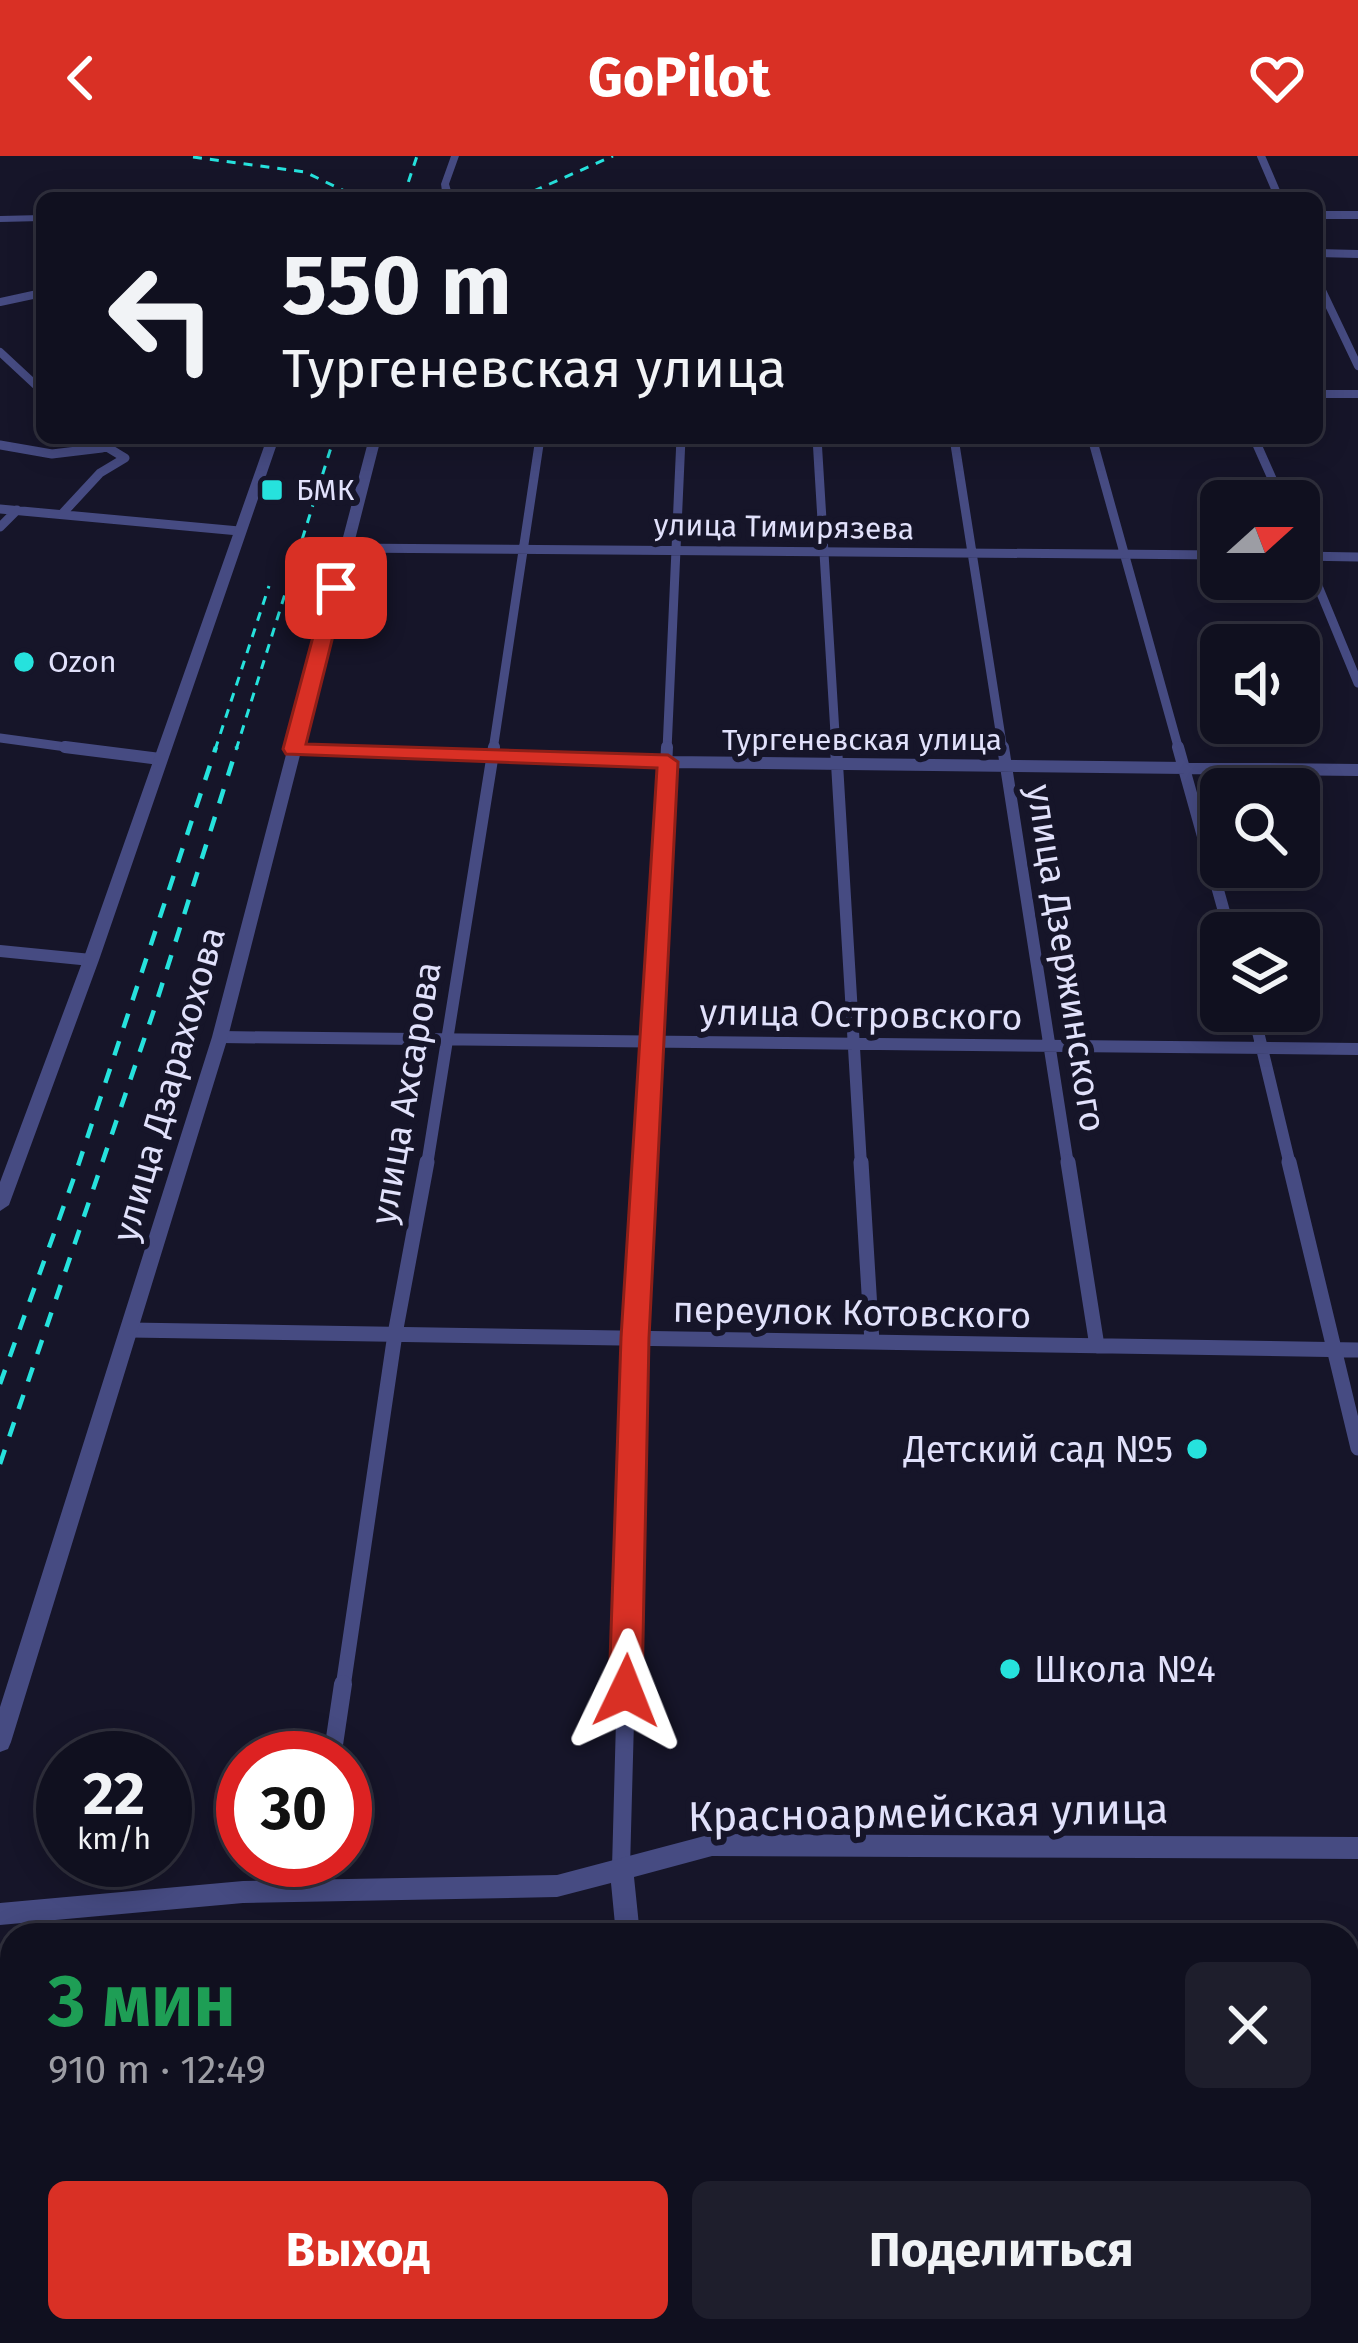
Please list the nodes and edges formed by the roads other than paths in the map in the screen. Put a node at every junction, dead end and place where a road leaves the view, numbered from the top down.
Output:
1 (455, 156) edge
2 (1261, 156) edge
3 (447, 192) edge
4 (1277, 192) edge
5 (1323, 215) edge
6 (1358, 215) edge
7 (36, 218) edge
8 (0, 219) edge
9 (1323, 254) edge
10 (1358, 254) edge
11 (1323, 293) edge
12 (36, 294) edge
13 (0, 302) edge
14 (0, 352) edge
15 (1358, 366) edge
16 (36, 385) edge
17 (1323, 394) edge
18 (1358, 394) edge
19 (99, 444) edge
20 (271, 444) edge
21 (373, 444) edge
22 (539, 444) edge
23 (681, 444) edge
24 (818, 444) edge
25 (955, 444) edge
26 (1094, 444) edge
27 (1257, 444) edge
28 (0, 445) edge
29 (103, 448) junction
30 (1273, 480) edge
31 (0, 509) edge
32 (17, 510) junction
33 (62, 514) junction
34 (0, 527) edge
35 (238, 531) junction
36 (346, 548) junction
37 (520, 549) junction
38 (675, 550) junction
39 (823, 552) junction
40 (972, 553) junction
41 (1127, 555) junction
42 (1200, 556) edge
43 (1320, 556) edge
44 (1358, 557) edge
45 (1320, 595) edge
46 (1358, 683) edge
47 (0, 738) edge
48 (294, 749) junction
49 (490, 757) junction
50 (160, 759) junction
51 (668, 762) junction
52 (838, 764) junction
53 (1006, 765) junction
54 (1182, 767) junction
55 (1358, 770) edge
56 (1224, 912) edge
57 (0, 951) edge
58 (91, 960) junction
59 (1259, 1032) edge
60 (220, 1037) junction
61 (450, 1040) junction
62 (654, 1042) junction
63 (853, 1046) junction
64 (1050, 1046) junction
65 (1264, 1048) junction
66 (1358, 1049) edge
67 (0, 1204) edge
68 (130, 1330) junction
69 (395, 1334) junction
70 (635, 1338) junction
71 (872, 1342) junction
72 (1097, 1346) junction
73 (1332, 1350) junction
74 (1358, 1350) edge
75 (1358, 1448) edge
76 (336, 1731) edge
77 (0, 1742) edge
78 (1358, 1848) edge
79 (621, 1868) junction
80 (313, 1887) edge
81 (313, 1890) junction
82 (0, 1914) edge
83 (627, 1923) edge

1 - 3 street
2 - 4 street
5 - 6 street
7 - 8 street
9 - 10 street
11 - 15 street
12 - 13 street
14 - 16 street
17 - 18 street
19 - 29 street
20 - 35 street
21 - 36 street, улица Дзарахохова
22 - 37 street, улица Ахсарова
23 - 38 street
24 - 39 street
25 - 40 street, улица Дзержинского
26 - 41 street
27 - 30 street
28 - 29 street
29 - 33 street
31 - 32 street
32 - 33 street
32 - 34 street
33 - 35 street
35 - 50 street
36 - 37 street, улица Тимирязева
36 - 48 street, улица Дзарахохова
37 - 38 street, улица Тимирязева
37 - 49 street, улица Ахсарова
38 - 39 street, улица Тимирязева
38 - 51 street
39 - 40 street, улица Тимирязева
39 - 52 street
40 - 41 street, улица Тимирязева
40 - 53 street, улица Дзержинского
41 - 42 street, улица Тимирязева
41 - 54 street
43 - 44 street
45 - 46 street
47 - 50 street
48 - 49 street, Тургеневская улица
48 - 60 street, улица Дзарахохова
49 - 51 street, Тургеневская улица
49 - 61 street, улица Ахсарова
50 - 58 street
51 - 52 street, Тургеневская улица
51 - 62 street
52 - 53 street, Тургеневская улица
52 - 63 street
53 - 54 street, Тургеневская улица
53 - 64 street, улица Дзержинского
54 - 55 street, Тургеневская улица
54 - 56 street
57 - 58 street
58 - 67 street
59 - 65 street
60 - 61 street, улица Островского
60 - 68 street, улица Дзарахохова
61 - 62 street, улица Островского
61 - 69 street, улица Ахсарова
62 - 63 street, улица Островского
62 - 70 street
63 - 64 street, улица Островского
63 - 71 street
64 - 65 street, улица Островского
64 - 72 street, улица Дзержинского
65 - 66 street, улица Островского
65 - 73 street
68 - 69 street, переулок Котовского
68 - 77 street, улица Дзарахохова
69 - 70 street, переулок Котовского
69 - 76 street, улица Ахсарова
70 - 71 street, переулок Котовского
70 - 79 street
71 - 72 street, переулок Котовского
72 - 73 street, переулок Котовского
73 - 74 street, переулок Котовского
73 - 75 street
78 - 79 street, Красноармейская улица
79 - 81 street, Красноармейская улица
79 - 83 street
80 - 81 street
81 - 82 street, Красноармейская улица

